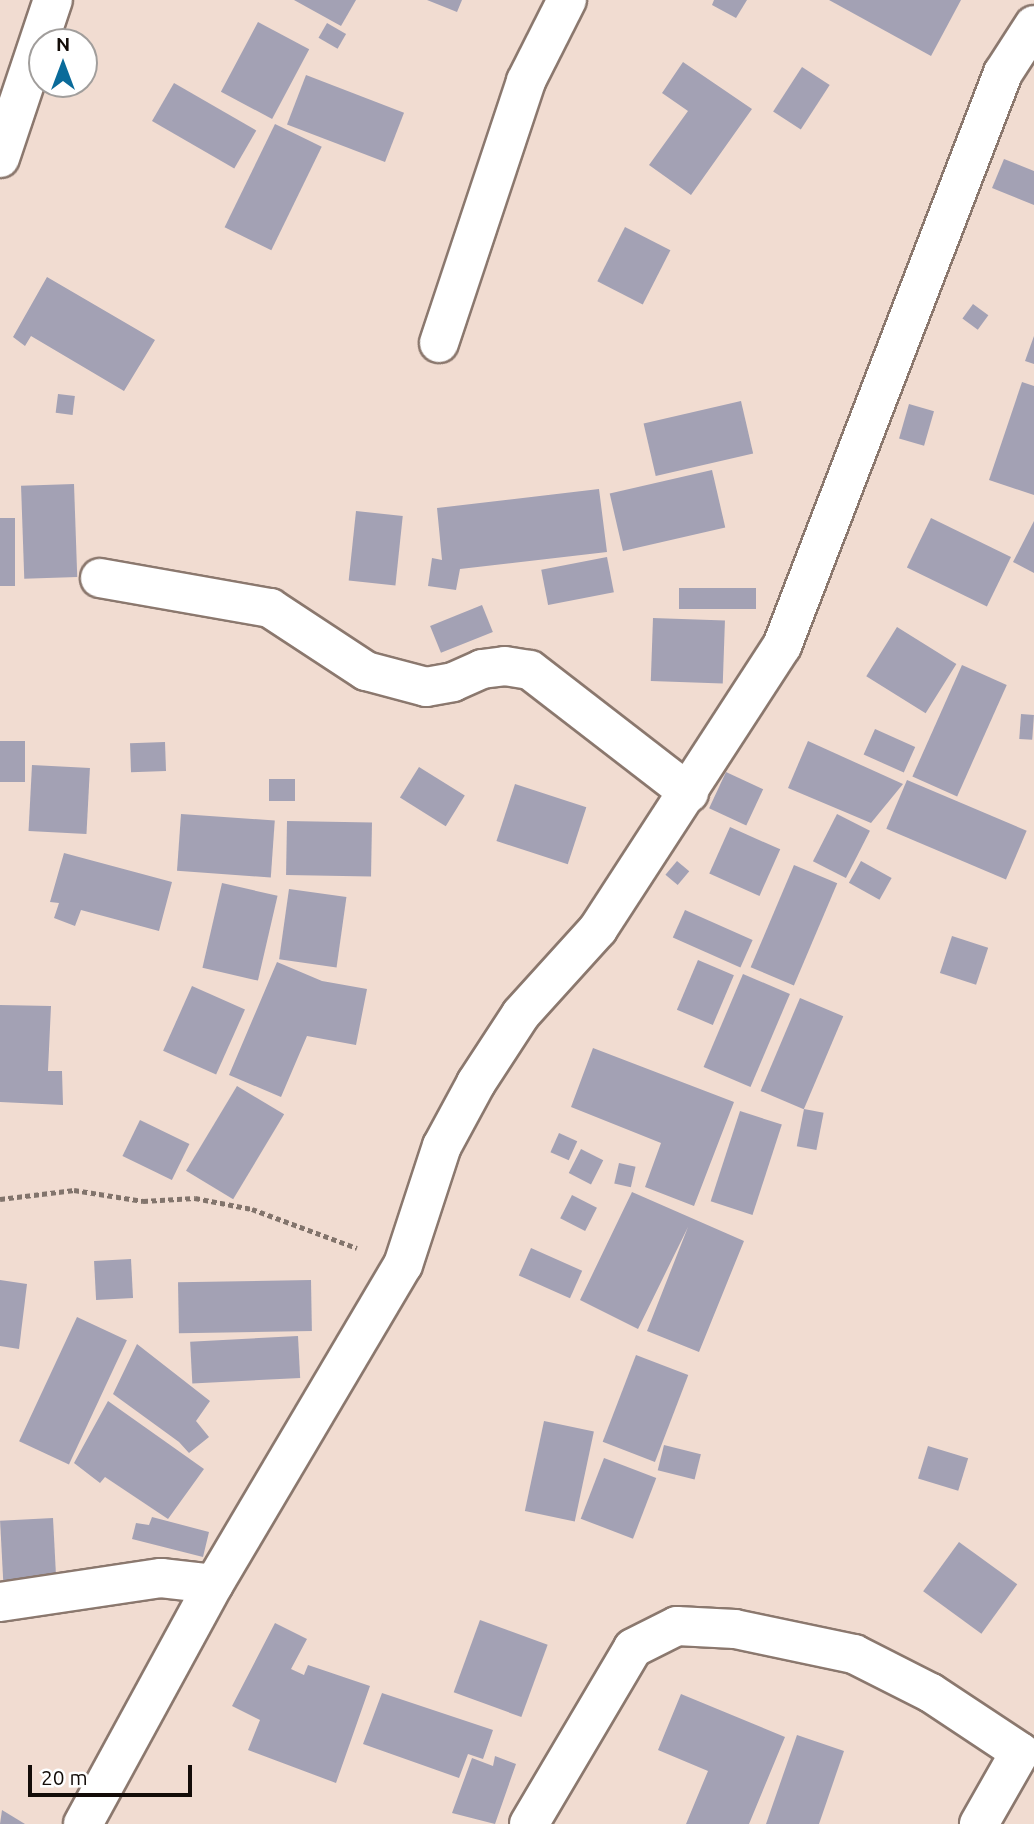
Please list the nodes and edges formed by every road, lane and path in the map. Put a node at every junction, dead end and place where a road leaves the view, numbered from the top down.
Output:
1 (53, 0) edge
2 (567, 0) edge
3 (1034, 25) edge
4 (0, 158) edge
5 (439, 342) dead end
6 (100, 578) dead end
7 (689, 793) junction
8 (0, 1199) edge
9 (403, 1265) junction
10 (214, 1584) junction
11 (0, 1602) edge
12 (1029, 1746) edge
13 (83, 1824) edge
14 (529, 1824) edge
15 (978, 1824) edge

1 - 4 street
2 - 5 street
3 - 7 street
6 - 7 street
7 - 9 street
8 - 9 path
9 - 10 street
10 - 11 street
10 - 13 street
12 - 14 street
12 - 15 street

